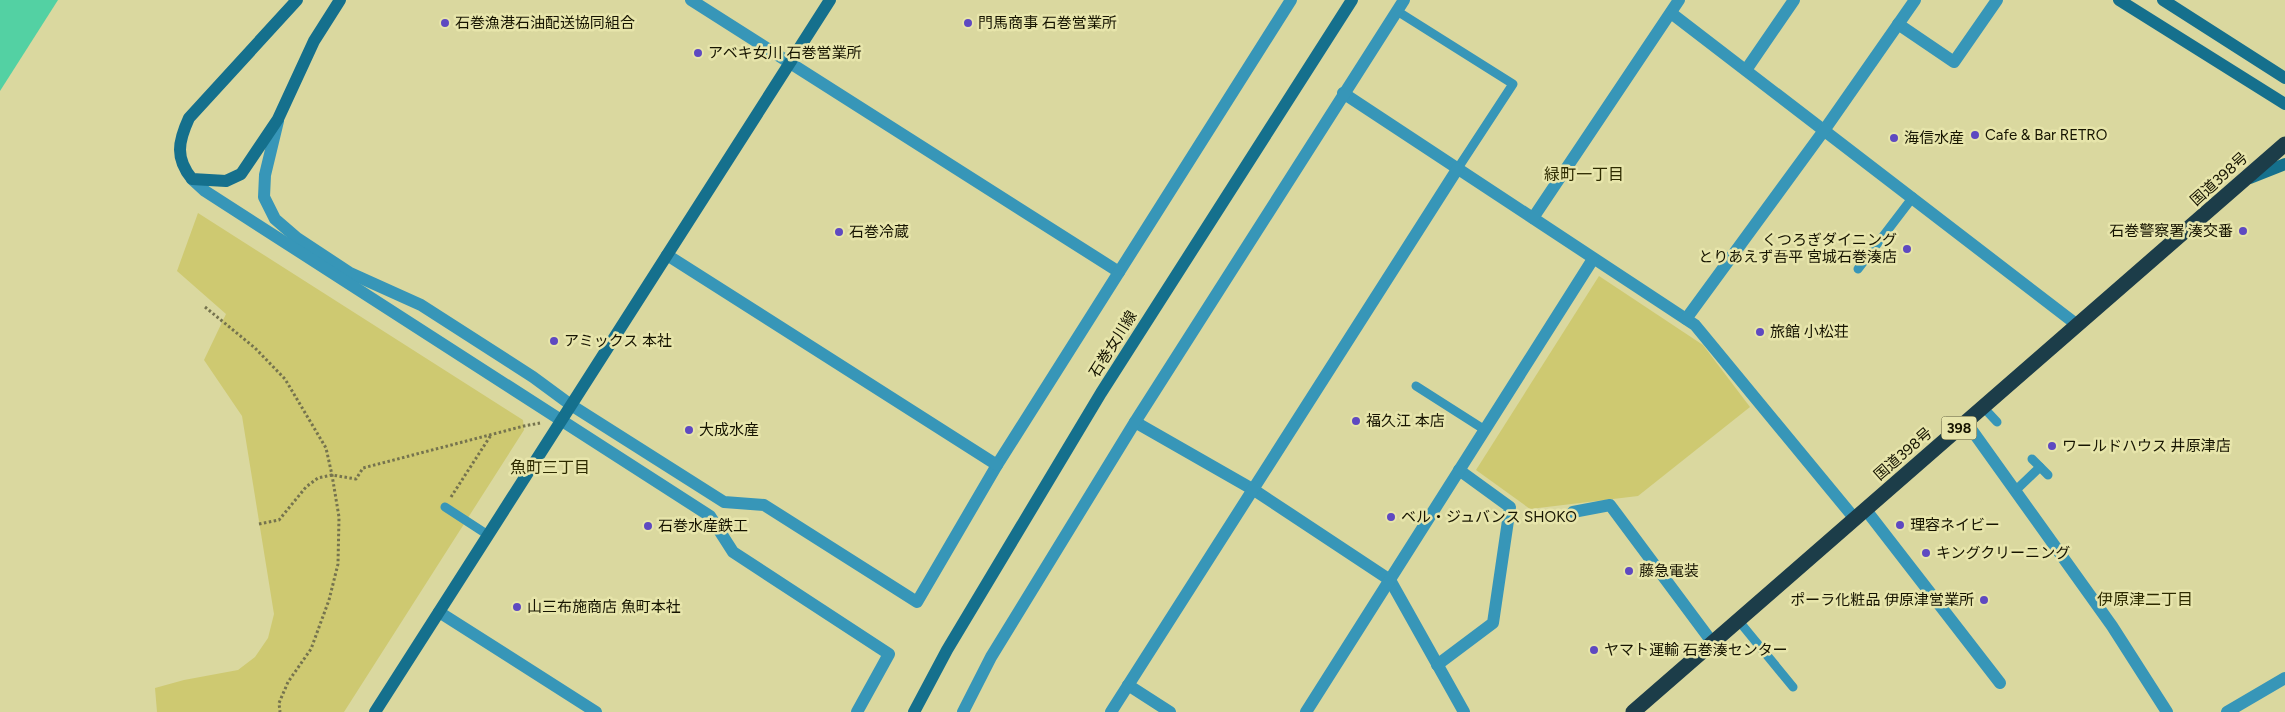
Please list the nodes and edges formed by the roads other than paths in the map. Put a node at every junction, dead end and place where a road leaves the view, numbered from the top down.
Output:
1 (297, 0) edge
2 (340, 0) edge
3 (691, 0) edge
4 (830, 0) edge
5 (1292, 0) edge
6 (1352, 0) edge
7 (1404, 0) edge
8 (1679, 0) edge
9 (1794, 0) edge
10 (1915, 0) edge
11 (1997, 0) edge
12 (2119, 0) edge
13 (2163, 0) edge
14 (1396, 11) junction
15 (1670, 13) junction
16 (1898, 24) junction
17 (790, 63) junction
18 (1746, 70) junction
19 (2285, 78) edge
20 (1342, 93) junction
21 (2285, 104) edge
22 (278, 119) junction
23 (1825, 129) junction
24 (2285, 144) edge
25 (2285, 164) edge
26 (1458, 168) junction
27 (192, 179) junction
28 (2244, 180) junction
29 (1913, 197) junction
30 (1533, 218) junction
31 (667, 255) junction
32 (1593, 259) junction
33 (1858, 269) dead end
34 (1118, 272) junction
35 (1686, 319) junction
36 (2076, 324) junction
37 (1416, 386) dead end
38 (571, 405) junction
39 (1983, 408) junction
40 (560, 421) junction
41 (1135, 422) junction
42 (1966, 422) junction
43 (1997, 422) dead end
44 (1485, 430) junction
45 (2032, 459) dead end
46 (997, 465) junction
47 (2040, 467) junction
48 (1459, 470) junction
49 (2048, 475) dead end
50 (1254, 490) junction
51 (2015, 490) junction
52 (444, 507) road end
53 (1573, 512) dead end
54 (1860, 514) junction
55 (488, 535) junction
56 (1390, 580) junction
57 (439, 612) junction
58 (1738, 620) junction
59 (1712, 642) junction
60 (1437, 665) junction
61 (2285, 678) edge
62 (2000, 683) dead end
63 (1128, 686) junction
64 (1793, 687) dead end
65 (1640, 710) edge
66 (375, 712) edge
67 (596, 712) edge
68 (857, 712) edge
69 (914, 712) edge
70 (963, 712) edge
71 (1111, 712) edge
72 (1170, 712) edge
73 (1306, 712) edge
74 (1464, 712) edge
75 (2167, 712) edge
76 (2227, 712) edge

1 - 27 street
2 - 22 street
3 - 17 street
4 - 17 street
5 - 34 street
6 - 69 street, 石巻女川線
7 - 14 street
8 - 15 street
9 - 18 street
10 - 16 street
11 - 16 street
12 - 21 street
13 - 19 street
14 - 20 street
14 - 26 lane
15 - 18 street
15 - 30 street
16 - 23 street
17 - 31 street
17 - 34 street
18 - 23 street
20 - 26 street
20 - 41 street
22 - 27 street
22 - 38 street
23 - 29 street
23 - 35 street
24 - 28 highway, 国道398号 / 398
25 - 28 street
26 - 30 street
26 - 50 street
27 - 40 street
28 - 36 highway, 国道398号 / 398
29 - 33 lane
29 - 36 street
30 - 32 street
31 - 38 street
31 - 46 street
32 - 35 street
32 - 44 street
34 - 46 street
35 - 54 street
36 - 39 highway, 国道398号 / 398
37 - 44 lane
38 - 40 street
38 - 46 street
39 - 42 highway, 国道398号 / 398
39 - 43 lane
40 - 55 street
40 - 68 street
41 - 50 street
41 - 70 street
42 - 51 street
42 - 54 highway, 国道398号 / 398
44 - 48 street
45 - 47 lane
47 - 49 lane
47 - 51 lane
48 - 56 street
48 - 60 street
50 - 56 street
50 - 63 street
51 - 75 street
52 - 55 lane
53 - 59 street
54 - 58 highway, 国道398号 / 398
54 - 62 street
55 - 57 street
56 - 60 street
56 - 73 street
57 - 66 street
57 - 67 street
58 - 59 highway, 国道398号 / 398
58 - 64 lane
59 - 65 highway, 国道398号 / 398
60 - 74 street
61 - 76 street
63 - 71 street
63 - 72 street

